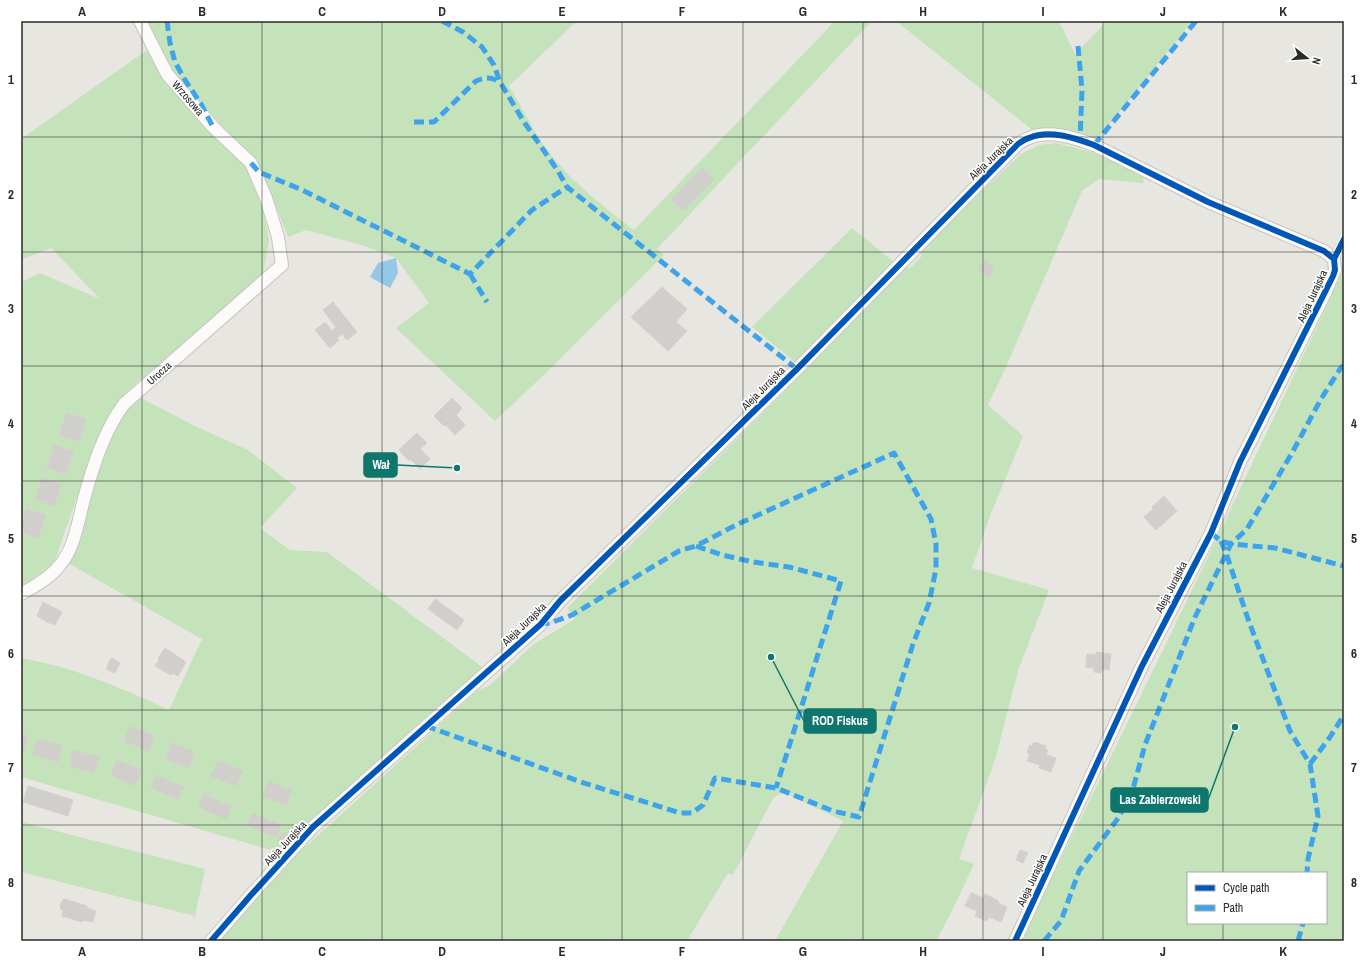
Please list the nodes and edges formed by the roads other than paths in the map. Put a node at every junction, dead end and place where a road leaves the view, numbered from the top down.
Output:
1 (140, 21) edge
2 (251, 163) joint
3 (21, 594) edge
4 (211, 941) edge
5 (1015, 941) edge

1 - 2 street, Wrzosowa
2 - 3 street, Urocza
4 - 5 street, Aleja Jurajska

